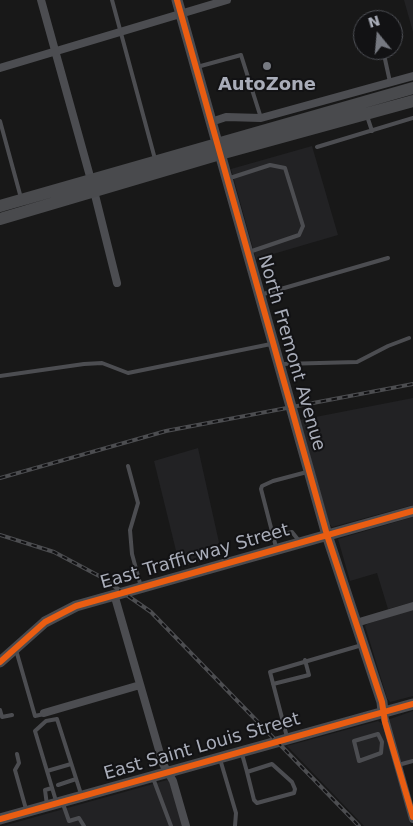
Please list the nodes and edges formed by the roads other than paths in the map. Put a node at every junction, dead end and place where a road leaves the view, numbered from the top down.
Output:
1 (41, 0) edge
2 (112, 0) edge
3 (177, 0) edge
4 (227, 0) edge
5 (180, 13) junction
6 (121, 32) junction
7 (55, 52) junction
8 (384, 60) edge
9 (195, 67) junction
10 (0, 68) edge
11 (413, 76) edge
12 (390, 82) junction
13 (413, 88) edge
14 (413, 101) edge
15 (367, 113) junction
16 (261, 118) junction
17 (413, 118) edge
18 (0, 121) edge
19 (211, 122) junction
20 (372, 131) junction
21 (317, 147) dead end
22 (218, 149) junction
23 (155, 161) junction
24 (227, 179) junction
25 (92, 186) junction
26 (22, 200) junction
27 (0, 206) edge
28 (0, 219) edge
29 (247, 253) junction
30 (388, 258) dead end
31 (117, 283) dead end
32 (260, 295) junction
33 (409, 338) dead end
34 (273, 343) junction
35 (279, 365) junction
36 (0, 376) edge
37 (128, 466) dead end
38 (309, 471) junction
39 (413, 511) edge
40 (327, 535) junction
41 (273, 537) junction
42 (300, 542) junction
43 (276, 549) junction
44 (141, 587) junction
45 (114, 594) junction
46 (413, 606) edge
47 (356, 622) junction
48 (363, 644) junction
49 (15, 649) junction
50 (305, 660) junction
51 (0, 662) edge
52 (273, 684) junction
53 (140, 685) junction
54 (413, 704) edge
55 (0, 710) edge
56 (383, 712) junction
57 (12, 714) dead end
58 (45, 717) junction
59 (288, 739) junction
60 (386, 741) junction
61 (242, 751) junction
62 (17, 754) dead end
63 (219, 758) junction
64 (413, 761) edge
65 (71, 764) junction
66 (398, 765) junction
67 (47, 771) junction
68 (168, 772) junction
69 (247, 772) junction
70 (153, 776) junction
71 (76, 780) junction
72 (58, 785) dead end
73 (52, 788) junction
74 (82, 796) junction
75 (55, 803) junction
76 (26, 812) junction
77 (413, 818) edge
78 (0, 819) edge
79 (84, 826) edge
80 (171, 826) edge
81 (186, 826) edge
82 (234, 826) edge

1 - 7 street
2 - 6 lane
3 - 5 main road, North Fremont Avenue
4 - 5 street
5 - 6 street
5 - 9 main road, North Fremont Avenue
6 - 7 street
6 - 23 lane
7 - 10 street
7 - 25 street
8 - 12 lane
9 - 16 lane
9 - 19 main road, North Fremont Avenue
11 - 12 street
12 - 16 street
13 - 22 main road
14 - 15 main road
15 - 20 lane
15 - 22 main road
16 - 19 street
17 - 20 lane
18 - 26 lane
19 - 22 main road, North Fremont Avenue
20 - 21 lane
22 - 23 main road
22 - 24 main road, North Fremont Avenue
22 - 25 main road
23 - 25 main road
24 - 29 main road, North Fremont Avenue
24 - 29 lane
25 - 26 main road
25 - 28 main road
25 - 31 street
26 - 27 main road
29 - 32 main road, North Fremont Avenue
30 - 32 lane
32 - 34 main road, North Fremont Avenue
33 - 35 lane
34 - 35 main road, North Fremont Avenue
34 - 36 lane
35 - 38 main road, North Fremont Avenue
37 - 44 lane
38 - 40 main road, North Fremont Avenue
38 - 41 lane
39 - 40 main road, East Trafficway Street
40 - 42 main road, East Trafficway Street
40 - 47 main road, North Fremont Avenue
41 - 42 lane
41 - 43 lane
42 - 43 main road, East Trafficway Street
43 - 44 main road, East Trafficway Street
44 - 45 main road, East Trafficway Street
45 - 49 main road, East Trafficway Street
45 - 53 street
46 - 47 street
47 - 48 main road, North Fremont Avenue
48 - 50 lane
48 - 56 main road, North Fremont Avenue
49 - 51 main road, East Trafficway Street
49 - 58 lane
50 - 52 lane
50 - 52 lane
52 - 59 lane
53 - 58 street
53 - 68 street
54 - 56 main road, East Saint Louis Street
55 - 57 lane
56 - 59 main road, East Saint Louis Street
56 - 60 street
58 - 65 lane
58 - 67 lane
59 - 61 main road, East Saint Louis Street
60 - 60 lane
60 - 66 street
61 - 63 main road, East Saint Louis Street
61 - 69 lane
62 - 76 lane
63 - 68 main road, East Saint Louis Street
63 - 82 lane
64 - 66 lane
65 - 67 lane
65 - 71 lane
66 - 77 street
67 - 73 lane
68 - 70 main road, East Saint Louis Street
68 - 81 street
69 - 69 lane
70 - 74 main road, East Saint Louis Street
70 - 80 lane
71 - 72 lane
71 - 74 lane
73 - 75 lane
73 - 75 lane
74 - 75 main road, East Saint Louis Street
75 - 76 main road, East Saint Louis Street
75 - 79 lane
76 - 78 main road, East Saint Louis Street

